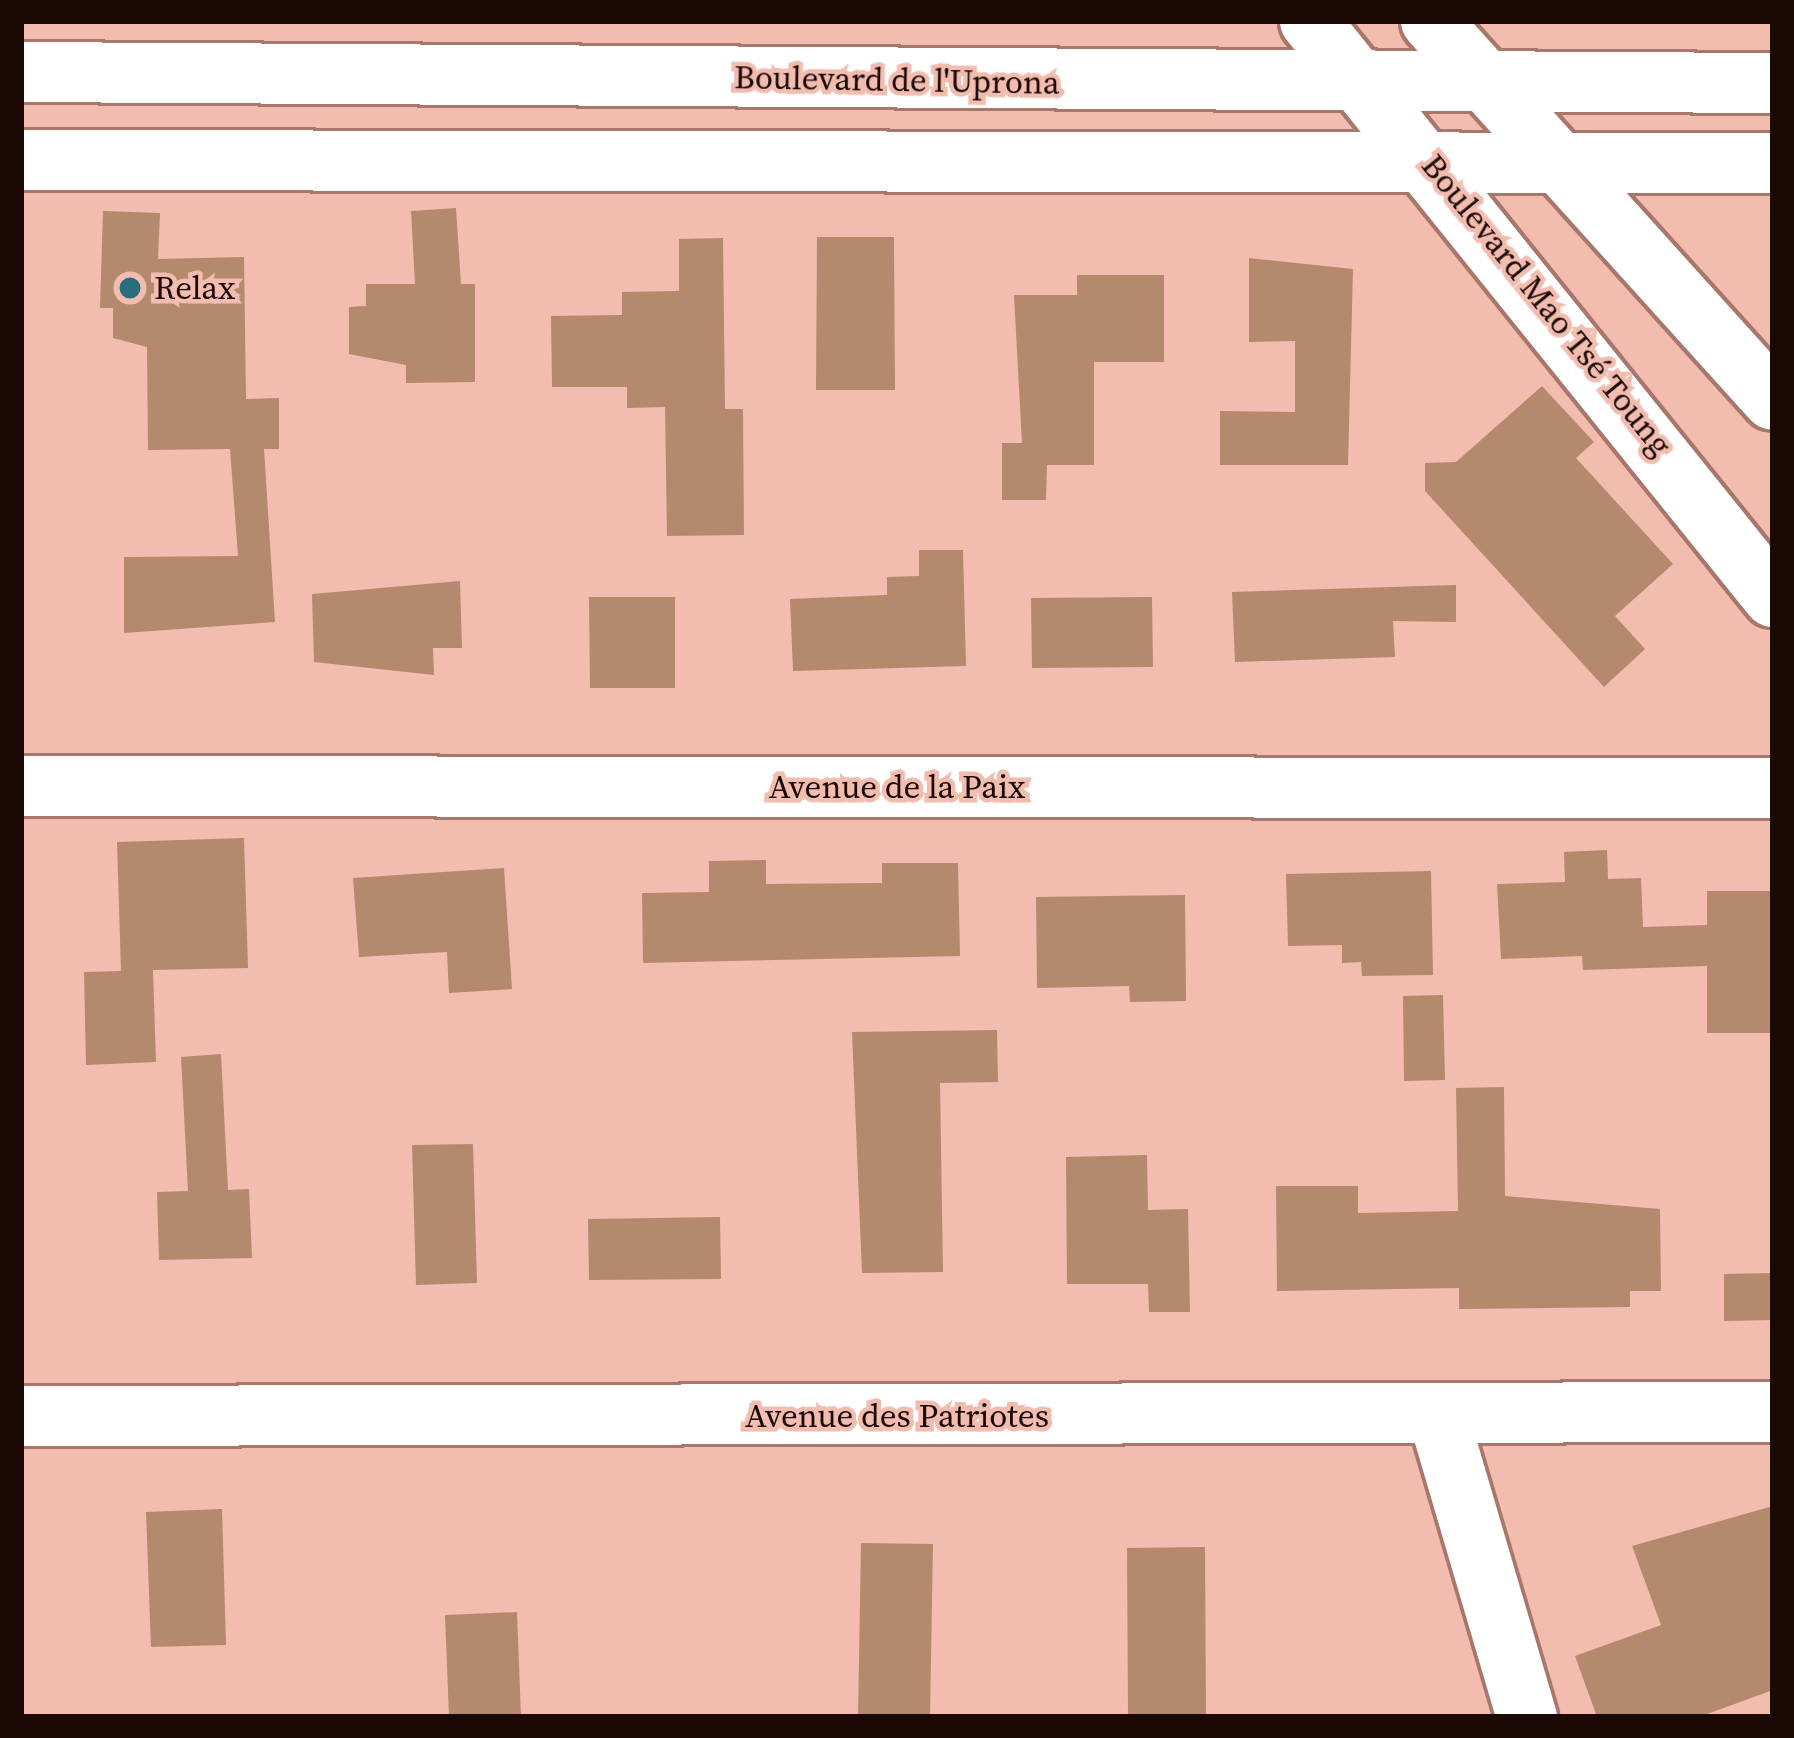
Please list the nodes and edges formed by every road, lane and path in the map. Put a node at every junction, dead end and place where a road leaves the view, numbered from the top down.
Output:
1 (1310, 21) edge
2 (1431, 21) edge
3 (21, 72) edge
4 (1484, 82) junction
5 (1773, 82) edge
6 (1366, 84) junction
7 (21, 160) edge
8 (1773, 163) edge
9 (1434, 164) junction
10 (1561, 164) junction
11 (1773, 400) edge
12 (1773, 597) edge
13 (21, 786) edge
14 (1773, 788) edge
15 (1773, 1412) edge
16 (1438, 1415) junction
17 (21, 1416) edge
18 (1527, 1717) edge

1 - 6 street, Boulevard Mao Tsé Toung
2 - 4 street
3 - 6 street, Boulevard de l'Uprona
4 - 5 street, Boulevard de l'Uprona
4 - 6 street, Boulevard de l'Uprona
4 - 10 street
6 - 9 street, Boulevard Mao Tsé Toung
7 - 9 street
8 - 10 street
9 - 10 street
9 - 12 street, Boulevard Mao Tsé Toung
10 - 11 street
13 - 14 street, Avenue de la Paix
15 - 16 street, Avenue des Patriotes
16 - 17 street, Avenue des Patriotes
16 - 18 street

